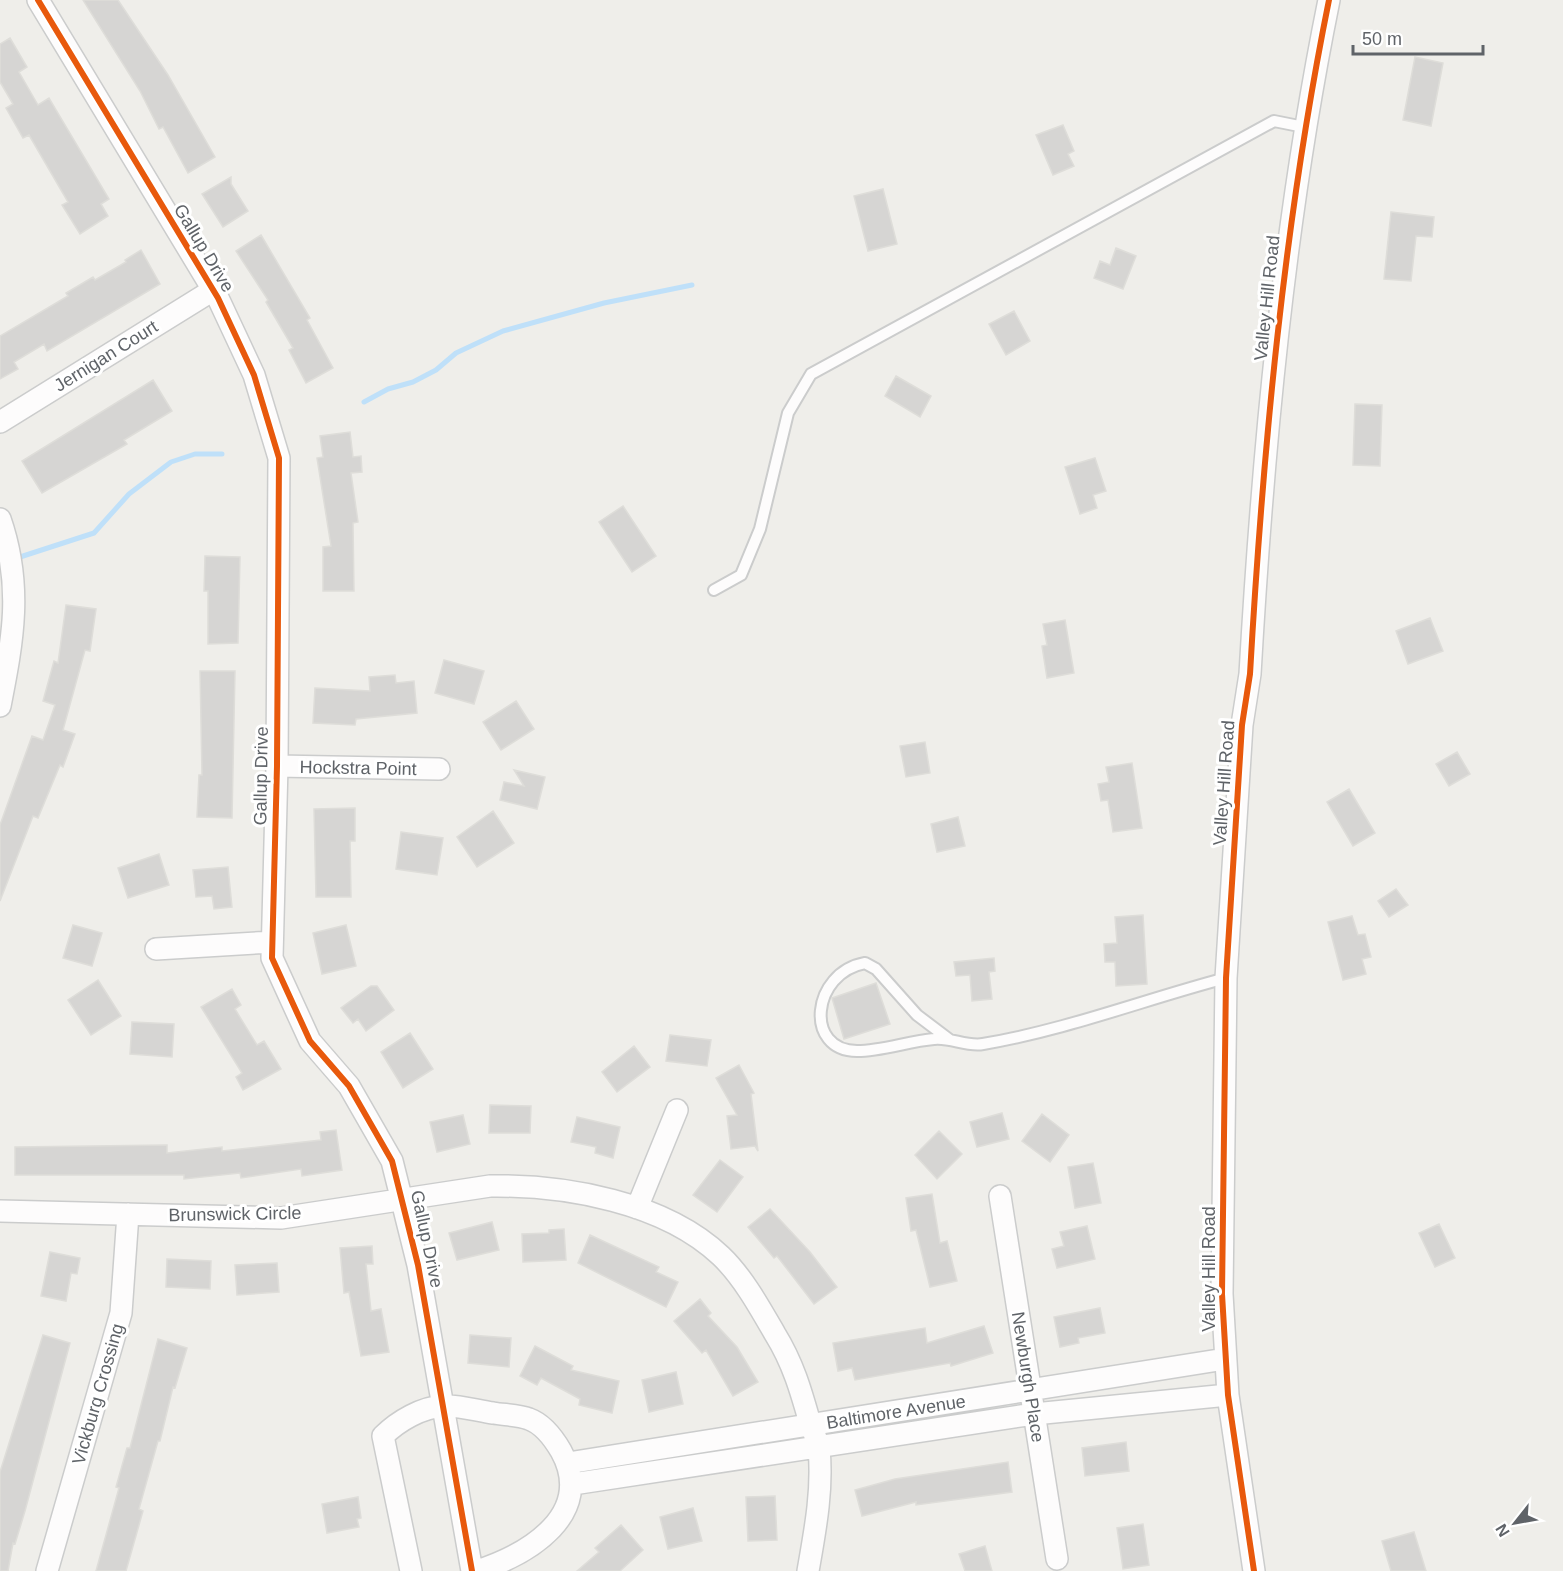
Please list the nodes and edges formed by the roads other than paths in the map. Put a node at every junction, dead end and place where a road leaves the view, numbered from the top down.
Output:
1 (38, 0) edge
2 (1329, 0) edge
3 (1304, 127) junction
4 (213, 290) junction
5 (0, 422) edge
6 (0, 519) edge
7 (714, 590) dead end
8 (0, 706) edge
9 (277, 766) junction
10 (439, 769) dead end
11 (272, 942) junction
12 (156, 949) dead end
13 (1226, 978) junction
14 (951, 1040) junction
15 (677, 1110) dead end
16 (1000, 1196) dead end
17 (404, 1200) junction
18 (637, 1208) junction
19 (0, 1211) edge
20 (128, 1214) junction
21 (1225, 1359) junction
22 (1031, 1391) junction
23 (1228, 1395) junction
24 (443, 1406) junction
25 (1034, 1414) junction
26 (811, 1425) junction
27 (819, 1446) junction
28 (568, 1463) junction
29 (573, 1484) junction
30 (1057, 1559) dead end
31 (47, 1571) edge
32 (411, 1571) edge
33 (474, 1571) edge
34 (808, 1571) edge
35 (1254, 1571) edge

1 - 4 street, Gallup Drive
2 - 3 street, Valley Hill Road
3 - 7 lane
3 - 13 street, Valley Hill Road
4 - 5 street, Jernigan Court
4 - 9 street, Gallup Drive
6 - 8 street
9 - 10 street, Hockstra Point
9 - 11 street, Gallup Drive
11 - 12 street
11 - 17 street, Gallup Drive
13 - 14 lane
13 - 21 street, Valley Hill Road
14 - 14 lane
15 - 18 street
16 - 22 street, Newburgh Place
17 - 18 street, Brunswick Circle
17 - 20 street, Brunswick Circle
17 - 24 street, Gallup Drive
18 - 26 street, Brunswick Circle
19 - 20 street, Brunswick Circle
20 - 31 street, Vickburg Crossing
21 - 22 street, Baltimore Avenue
21 - 23 street, Valley Hill Road
22 - 25 street, Newburgh Place
22 - 26 street, Baltimore Avenue
23 - 25 street, Baltimore Avenue
23 - 35 street, Valley Hill Road
24 - 28 street
24 - 32 street
24 - 33 street, Gallup Drive
25 - 27 street, Baltimore Avenue
25 - 30 street, Newburgh Place
26 - 27 street, Brunswick Circle
26 - 28 street, Baltimore Avenue
27 - 29 street, Baltimore Avenue
27 - 34 street, Brunswick Circle
28 - 29 street
29 - 33 street

